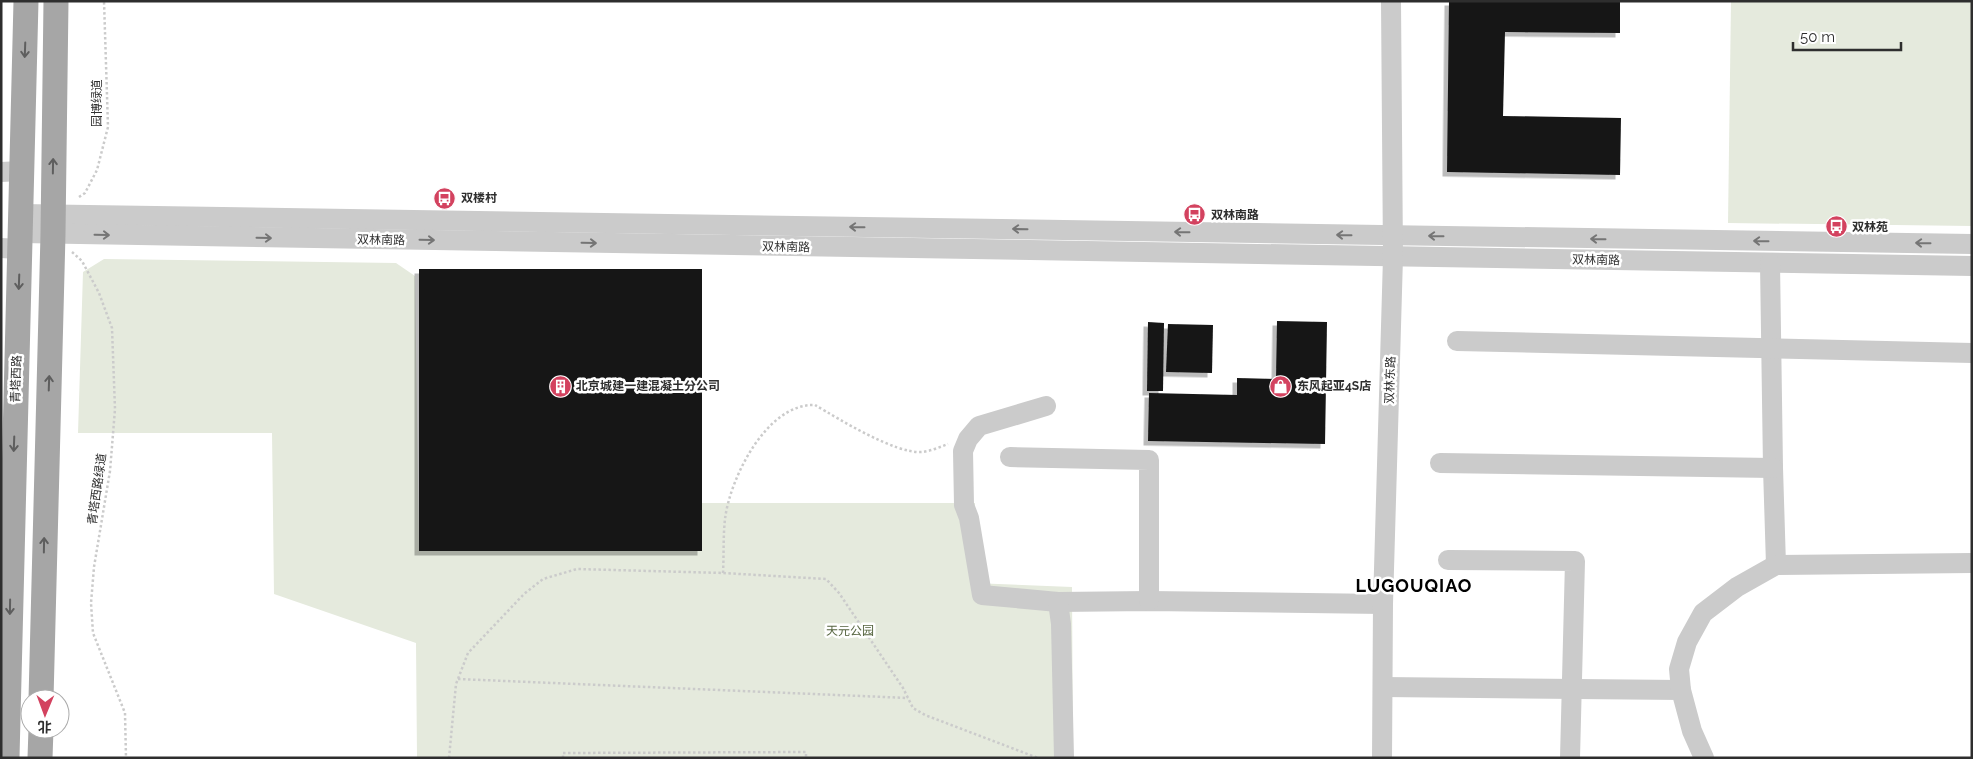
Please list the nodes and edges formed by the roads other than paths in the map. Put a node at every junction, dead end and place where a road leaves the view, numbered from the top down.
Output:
1 (26, 1) edge
2 (56, 1) edge
3 (1391, 1) edge
4 (11, 172) edge
5 (53, 224) junction
6 (16, 236) edge
7 (1393, 236) junction
8 (1972, 244) edge
9 (1393, 257) junction
10 (1770, 262) junction
11 (1972, 266) edge
12 (1457, 341) dead end
13 (1770, 348) junction
14 (1972, 353) edge
15 (1046, 406) dead end
16 (1010, 457) dead end
17 (1440, 463) dead end
18 (1772, 468) junction
19 (13, 496) junction
20 (46, 496) junction
21 (6, 555) edge
22 (1448, 560) dead end
23 (1972, 563) edge
24 (1776, 565) junction
25 (1149, 601) junction
26 (1058, 602) junction
27 (1383, 604) junction
28 (1383, 687) junction
29 (1573, 688) junction
30 (41, 689) edge
31 (1681, 690) junction
32 (40, 739) edge
33 (7, 758) edge
34 (40, 758) edge
35 (1064, 758) edge
36 (1382, 758) edge
37 (1570, 758) edge
38 (1704, 758) edge

1 -> 4 main road, 青塔西路
5 -> 2 main road
3 - 7 street, 双林东路
4 - 6 main road, 青塔西路
5 - 6 street, 双林南路
7 -> 5 street, 双林南路
5 -> 9 street, 双林南路
20 -> 5 main road
6 -> 19 main road, 青塔西路
8 -> 7 street, 双林南路
7 - 9 street, 双林东路
9 - 10 street, 双林南路
9 - 27 street, 双林东路
10 - 11 street, 双林南路
10 - 13 street
12 - 13 street
13 - 14 street
13 - 18 street
15 - 26 street
16 - 25 street
17 - 18 street
18 - 24 street
19 - 20 main road
19 - 21 main road, 青塔西路
30 -> 20 main road
21 -> 33 main road, 青塔西路
22 - 29 street
23 - 24 street
24 - 31 street
25 - 26 street
25 - 27 street
26 - 35 street
27 - 28 street, 双林东路
28 - 29 street
28 - 36 street, 双林东路
29 - 31 street
29 - 37 street
31 - 38 street
32 - 34 main road

